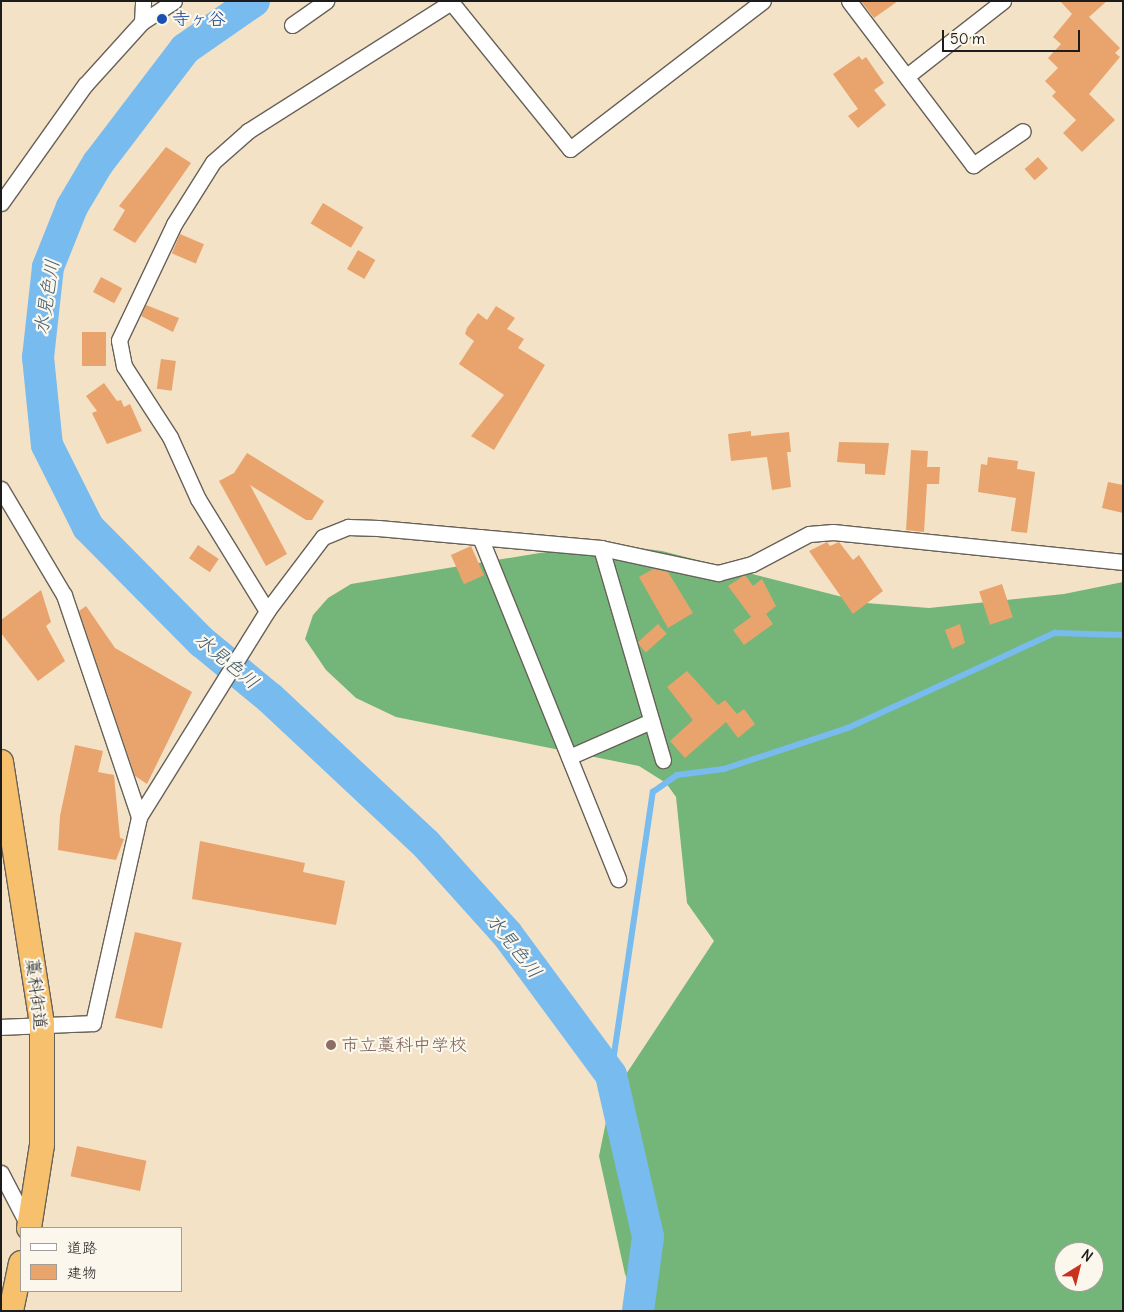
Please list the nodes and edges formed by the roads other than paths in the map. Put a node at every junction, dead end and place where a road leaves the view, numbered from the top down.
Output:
1 (144, 1) edge
2 (174, 1) edge
3 (763, 1) edge
4 (849, 1) edge
5 (1003, 1) edge
6 (324, 2) edge
7 (452, 2) edge
8 (142, 22) junction
9 (292, 25) dead end
10 (907, 76) junction
11 (1023, 131) dead end
12 (1, 203) edge
13 (1, 489) edge
14 (480, 537) junction
15 (601, 548) junction
16 (1123, 562) edge
17 (267, 611) junction
18 (651, 721) junction
19 (569, 757) junction
20 (663, 760) dead end
21 (1, 762) edge
22 (139, 817) junction
23 (618, 879) dead end
24 (42, 1023) junction
25 (1, 1027) edge
26 (1, 1173) edge
27 (28, 1227) edge
28 (29, 1227) edge
29 (20, 1268) edge
30 (11, 1311) edge

1 - 8 street
2 - 8 street
3 - 7 street
4 - 10 street
5 - 10 street
6 - 9 street
7 - 17 street
8 - 12 street
10 - 11 street
13 - 22 street
14 - 15 street
14 - 17 street
14 - 19 street
15 - 16 street
15 - 18 street
17 - 22 street
18 - 19 street
18 - 20 street
19 - 23 street
21 - 24 highway, 藁科街道
22 - 24 street
24 - 25 street
24 - 28 highway, 藁科街道
26 - 27 street
29 - 30 highway

